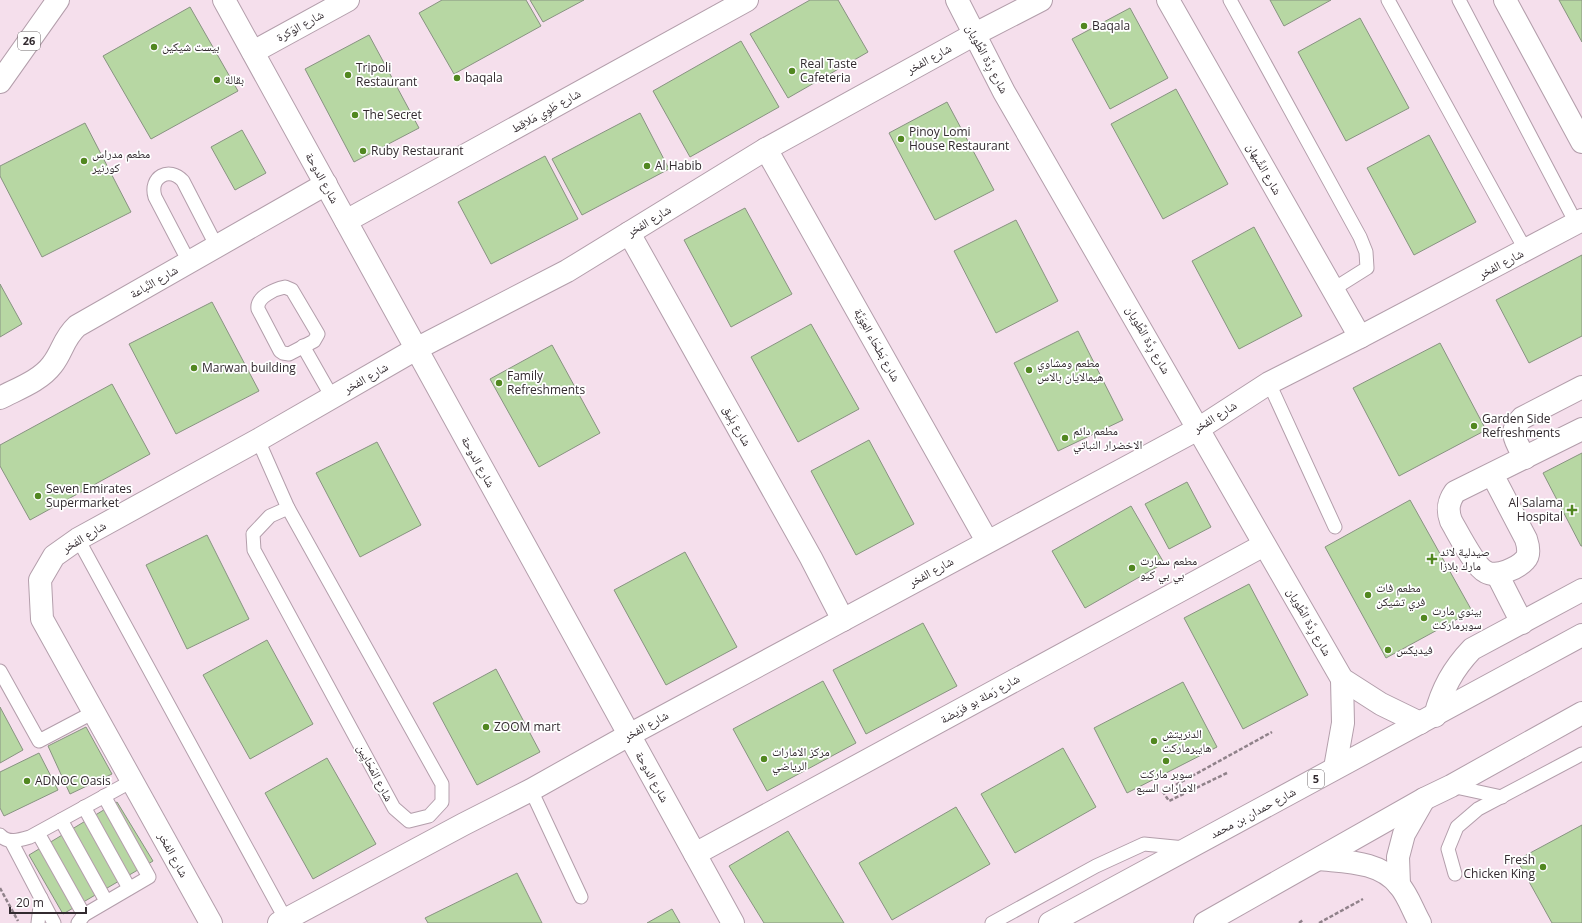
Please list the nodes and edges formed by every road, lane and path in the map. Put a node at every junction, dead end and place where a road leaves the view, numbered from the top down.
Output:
1 (58, 0) edge
2 (224, 0) edge
3 (348, 0) edge
4 (746, 0) edge
5 (957, 0) edge
6 (1041, 0) edge
7 (1230, 0) edge
8 (1388, 0) edge
9 (1459, 0) edge
10 (1505, 0) edge
11 (1175, 2) edge
12 (974, 34) junction
13 (253, 52) junction
14 (0, 82) edge
15 (1582, 142) edge
16 (766, 149) junction
17 (326, 184) junction
18 (346, 221) junction
19 (1579, 222) edge
20 (629, 233) junction
21 (217, 246) junction
22 (1526, 250) junction
23 (189, 262) junction
24 (1332, 290) junction
25 (1360, 337) junction
26 (303, 346) junction
27 (416, 349) junction
28 (1269, 383) junction
29 (1582, 387) edge
30 (332, 397) junction
31 (0, 398) edge
32 (1198, 428) junction
33 (1582, 428) edge
34 (258, 440) junction
35 (1525, 458) junction
36 (1492, 474) junction
37 (288, 508) junction
38 (1335, 527) dead end
39 (78, 539) junction
40 (987, 541) junction
41 (1264, 545) junction
42 (1497, 574) junction
43 (1582, 590) edge
44 (843, 620) junction
45 (1522, 623) junction
46 (1582, 635) edge
47 (0, 671) edge
48 (1342, 679) junction
49 (94, 712) junction
50 (1582, 713) edge
51 (1428, 719) junction
52 (1272, 732) dead end
53 (629, 735) junction
54 (1582, 754) edge
55 (1335, 768) junction
56 (1227, 773) dead end
57 (132, 781) junction
58 (1451, 786) junction
59 (531, 790) junction
60 (104, 796) junction
61 (1502, 797) junction
62 (1424, 799) junction
63 (84, 807) junction
64 (62, 820) junction
65 (38, 833) junction
66 (6, 838) edge
67 (1187, 848) junction
68 (695, 854) junction
69 (1319, 859) junction
70 (1454, 874) dead end
71 (1399, 885) junction
72 (0, 888) edge
73 (129, 888) junction
74 (581, 897) dead end
75 (41, 898) junction
76 (1363, 899) dead end
77 (106, 901) junction
78 (81, 919) edge
79 (1304, 920) dead end
80 (282, 921) edge
81 (19, 923) edge
82 (38, 923) edge
83 (54, 923) edge
84 (211, 923) edge
85 (733, 923) edge
86 (992, 923) edge
87 (1050, 923) edge
88 (1205, 923) edge
89 (1299, 923) edge
90 (1319, 923) edge
91 (1420, 923) edge

1 - 14 street, 26
2 - 13 street, شارع الدوحة
3 - 13 street, شارع الوَكرة
4 - 18 street, شارع طَوِي مَلاقِط
5 - 12 street, شارع رِدَّة الطِّويان
6 - 12 street, شارع الفخر
7 - 24 lane
8 - 22 lane
9 - 19 lane
10 - 15 street
11 - 24 street, شارع الشَّبهان
12 - 16 street, شارع الفخر
12 - 32 street, شارع رِدَّة الطِّويان
13 - 17 street, شارع الدوحة
16 - 20 street, شارع الفخر
16 - 40 street, شارع بَطحَاء العِوَيَّة
17 - 18 street, شارع الدوحة
17 - 21 street, شارع النَّباعة
18 - 27 street, شارع الدوحة
19 - 22 street, شارع الفخر
20 - 27 street, شارع الفخر
20 - 44 street, شارع بِلَيق
21 - 23 street, شارع النَّباعة
21 - 23 lane
22 - 25 street, شارع الفخر
23 - 31 street, شارع النَّباعة
24 - 25 street, شارع الشَّبهان
25 - 28 street, شارع الفخر
26 - 26 lane
26 - 30 lane
27 - 30 street, شارع الفخر
27 - 53 street, شارع الدوحة
28 - 32 street, شارع الفخر
28 - 38 lane
29 - 35 street
30 - 34 street, شارع الفخر
32 - 40 street, شارع الفخر
32 - 41 street, شارع رِدَّة الطِّويان
33 - 35 street
34 - 37 lane, شارع المَحَايِين
34 - 39 street, شارع الفخر
35 - 36 street
36 - 42 street
36 - 42 street
37 - 37 lane, شارع المَحَايِين
39 - 49 street, شارع الفخر
39 - 80 lane
40 - 44 street, شارع الفخر
41 - 48 street, شارع رِدَّة الطِّويان
41 - 68 street, شارع رَملة بو فرَيضة
42 - 45 street
43 - 45 street
44 - 53 street, شارع الفخر
45 - 51 street
46 - 51 street, شارع حمدان بن محمد / 5
47 - 49 lane
48 - 51 street, شارع رِدَّة الطِّويان
48 - 55 street, شارع رِدَّة الطِّويان
49 - 57 street, شارع الفخر
50 - 58 street
51 - 55 street, شارع حمدان بن محمد / 5
52 - 56 path
53 - 59 street, شارع الفخر
53 - 68 street, شارع الدوحة
54 - 61 lane
55 - 67 street, شارع حمدان بن محمد / 5
57 - 60 lane
57 - 84 street, شارع الفخر
58 - 61 lane
58 - 62 street
59 - 74 lane
59 - 80 street, شارع الفخر
60 - 63 lane
60 - 73 lane
61 - 70 lane
62 - 69 street
62 - 71 street
63 - 64 lane
63 - 73 lane
64 - 65 lane
64 - 77 lane
65 - 66 lane
65 - 78 lane
66 - 75 lane
67 - 86 lane
67 - 87 street, شارع حمدان بن محمد / 5
68 - 85 street, شارع الدوحة
69 - 71 street
69 - 88 street
71 - 91 street
72 - 81 path
73 - 77 lane
75 - 82 lane
75 - 83 lane
76 - 90 path
77 - 78 lane
79 - 89 path

